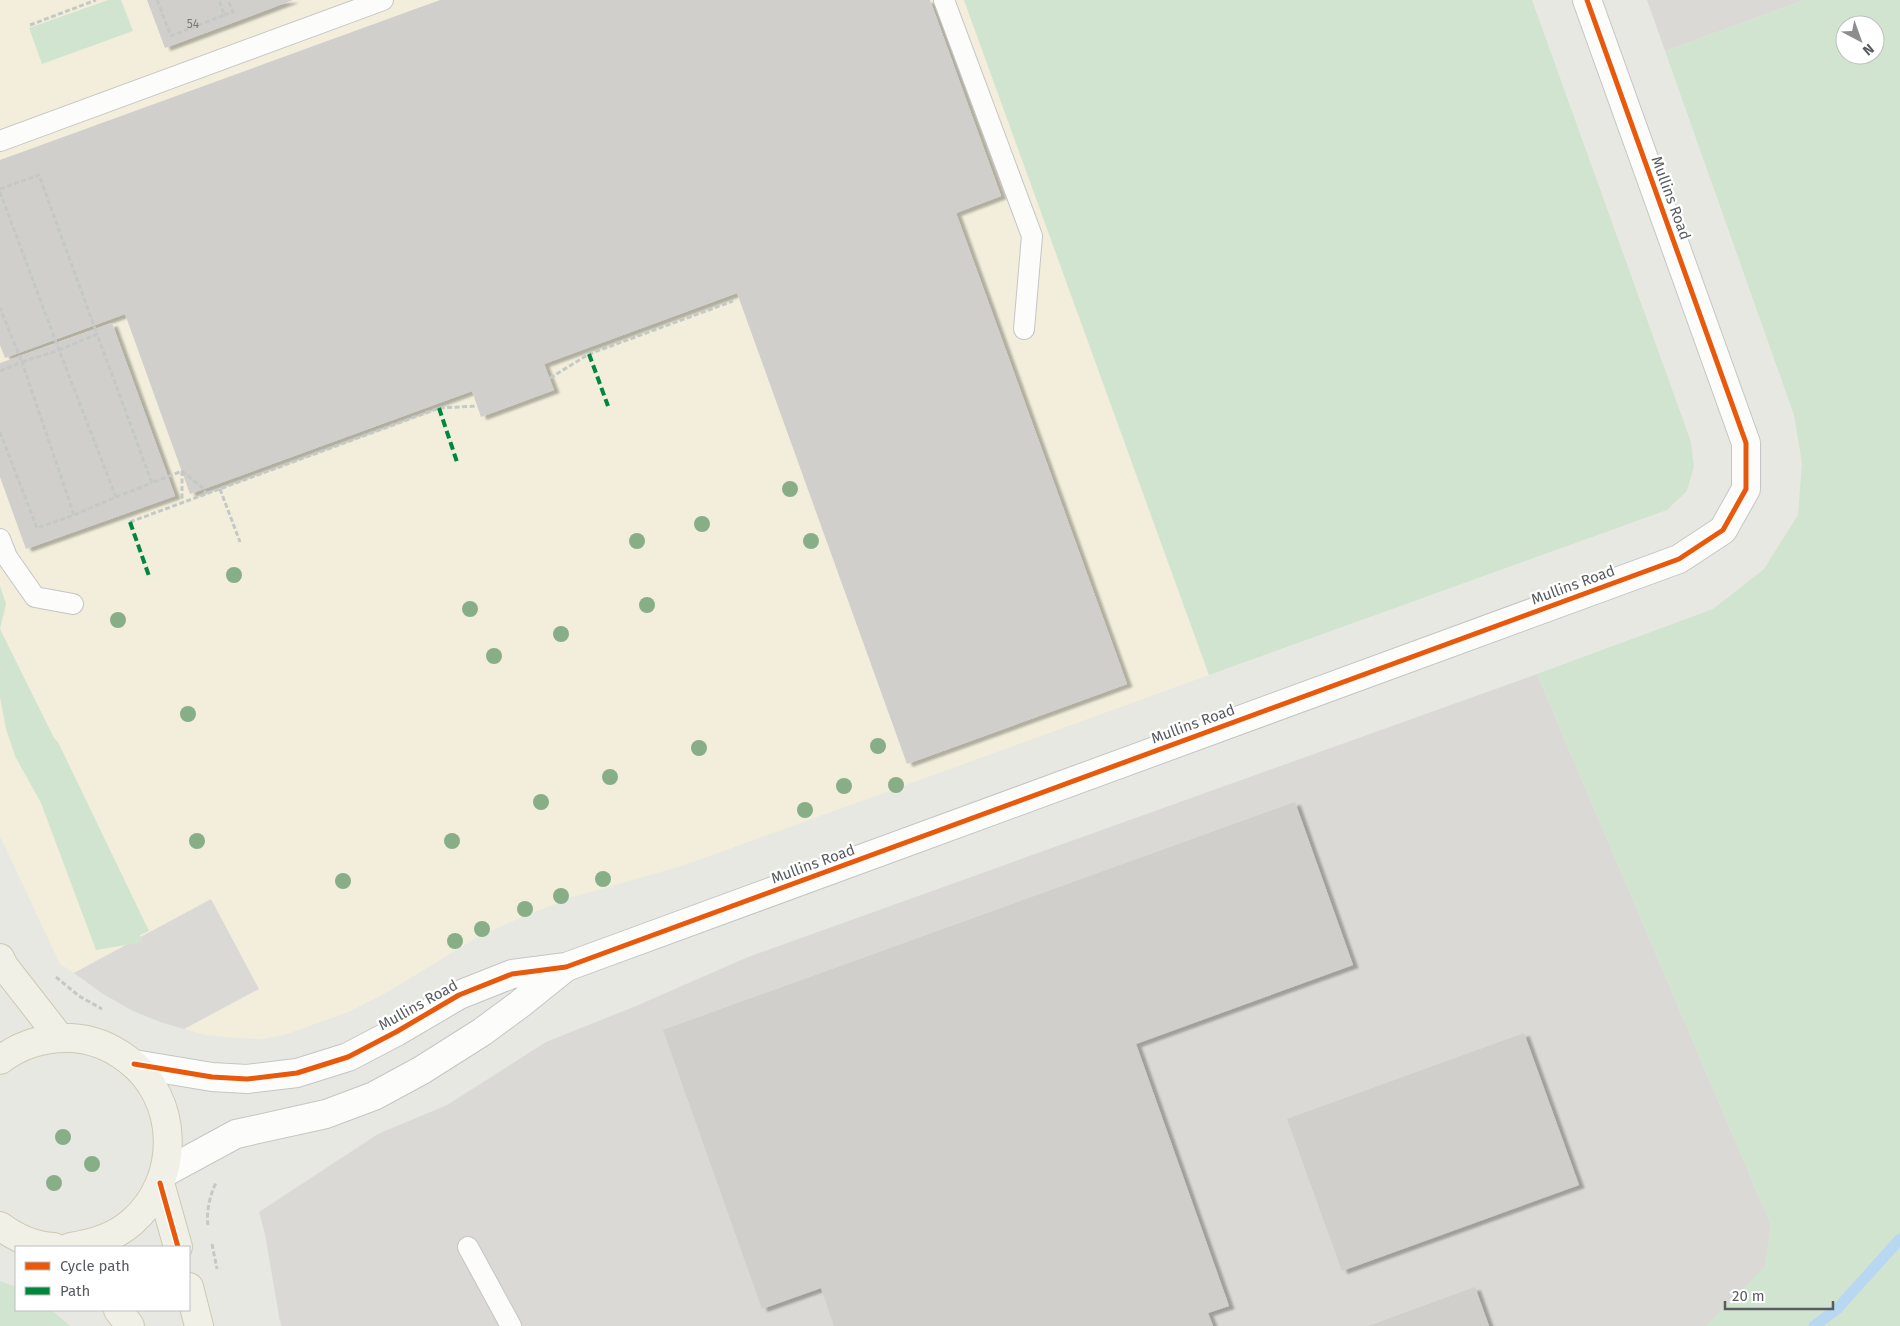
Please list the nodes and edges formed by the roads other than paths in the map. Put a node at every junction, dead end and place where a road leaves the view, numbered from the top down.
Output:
1 (383, 0) edge
2 (944, 0) edge
3 (1587, 0) edge
4 (0, 141) edge
5 (1024, 329) dead end
6 (0, 539) edge
7 (73, 604) dead end
8 (0, 958) edge
9 (566, 967) junction
10 (60, 1038) junction
11 (0, 1060) edge
12 (134, 1064) junction
13 (162, 1178) junction
14 (0, 1226) edge
15 (49, 1246) edge
16 (80, 1246) edge
17 (178, 1246) edge
18 (468, 1247) dead end
19 (190, 1291) edge
20 (119, 1311) edge
21 (130, 1326) edge
22 (199, 1326) edge
23 (511, 1326) edge

1 - 4 lane
2 - 5 lane
3 - 9 street, Mullins Road
6 - 7 lane
8 - 10 main road
9 - 12 street, Mullins Road
9 - 13 street, Mullins Road
10 - 11 main road
10 - 12 main road
12 - 13 main road
13 - 16 main road
13 - 17 main road
14 - 15 main road
18 - 23 lane
19 - 22 main road
20 - 21 main road

